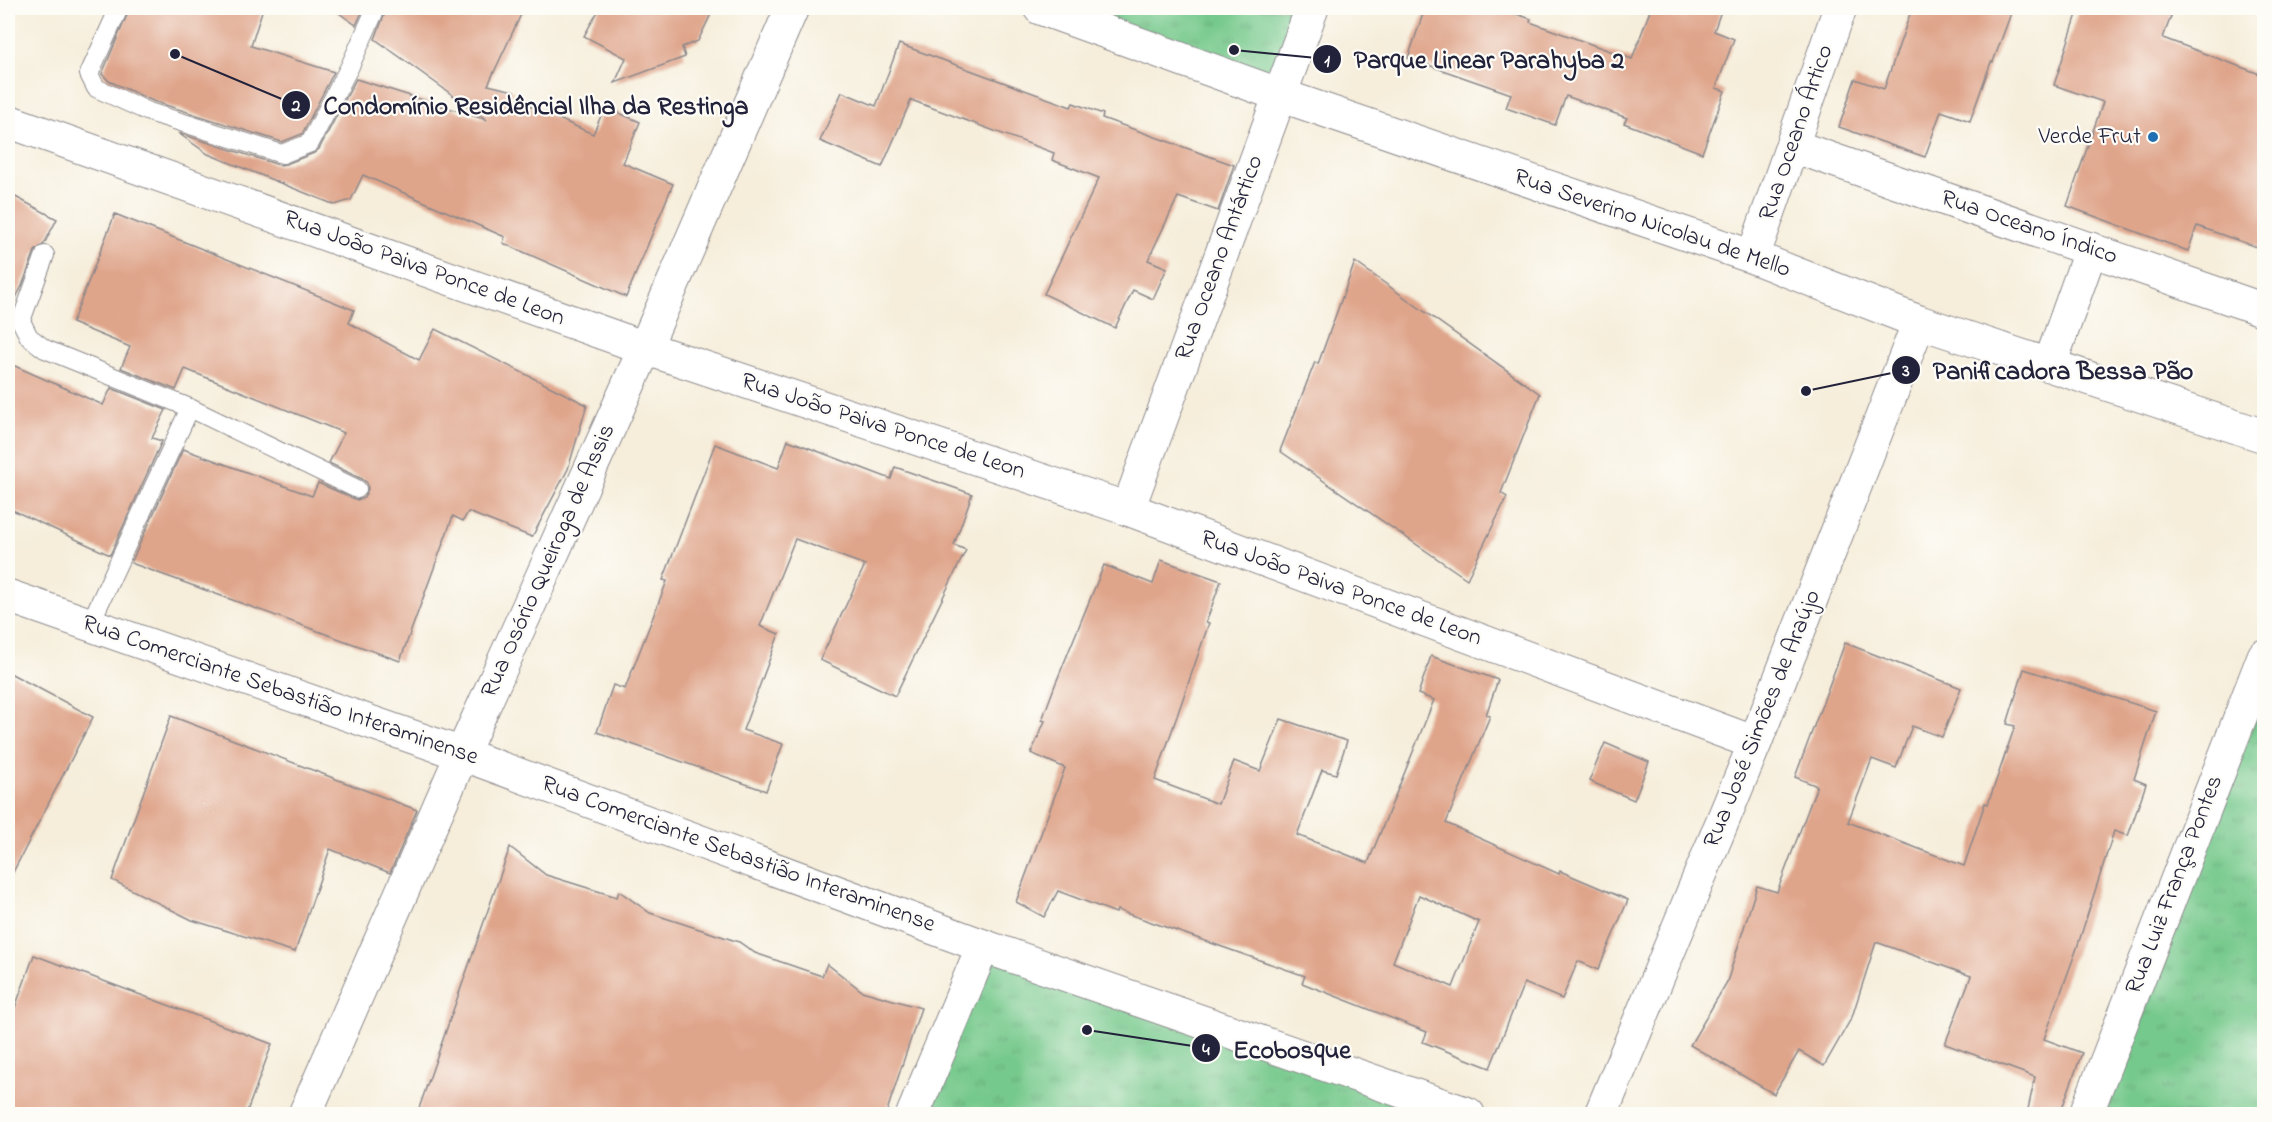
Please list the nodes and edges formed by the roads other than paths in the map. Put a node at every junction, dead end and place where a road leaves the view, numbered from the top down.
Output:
1 (119, 8) edge
2 (376, 8) edge
3 (792, 8) edge
4 (1040, 8) edge
5 (1312, 8) edge
6 (1840, 8) edge
7 (1280, 95) junction
8 (8, 121) edge
9 (1793, 146) junction
10 (2091, 249) junction
11 (45, 255) dead end
12 (1753, 257) junction
13 (2265, 310) edge
14 (1919, 322) junction
15 (645, 348) junction
16 (2050, 364) junction
17 (190, 408) junction
18 (2265, 436) edge
19 (357, 489) dead end
20 (1128, 509) junction
21 (8, 596) edge
22 (90, 624) junction
23 (2265, 656) edge
24 (1755, 743) junction
25 (462, 753) junction
26 (983, 946) junction
27 (305, 1114) edge
28 (913, 1114) edge
29 (1468, 1114) edge
30 (1601, 1114) edge
31 (2086, 1114) edge

1 - 2 lane
3 - 15 street, Rua Osório Queiroga de Assis
4 - 7 street, Rua Severino Nicolau de Mello
5 - 7 street, Rua Oceano Antártico
6 - 9 street, Rua Oceano Ártico
7 - 12 street, Rua Severino Nicolau de Mello
7 - 20 street, Rua Oceano Antártico
8 - 15 street, Rua João Paiva Ponce de Leon
9 - 10 street, Rua Oceano Índico
9 - 12 street, Rua Oceano Ártico
10 - 13 street, Rua Oceano Índico
10 - 16 street
11 - 17 lane
12 - 14 street, Rua Severino Nicolau de Mello
14 - 16 street, Rua Severino Nicolau de Mello
14 - 24 street, Rua José Simões de Araújo
15 - 20 street, Rua João Paiva Ponce de Leon
15 - 25 street, Rua Osório Queiroga de Assis
16 - 18 street, Rua Severino Nicolau de Mello
17 - 19 lane
17 - 22 lane
20 - 24 street, Rua João Paiva Ponce de Leon
21 - 22 street, Rua Comerciante Sebastião Interaminense
22 - 25 street, Rua Comerciante Sebastião Interaminense
23 - 31 street, Rua Luiz França Pontes
24 - 30 street, Rua José Simões de Araújo
25 - 26 street, Rua Comerciante Sebastião Interaminense
25 - 27 street, Rua Osório Queiroga de Assis
26 - 28 street
26 - 29 street, Rua Comerciante Sebastião Interaminense

